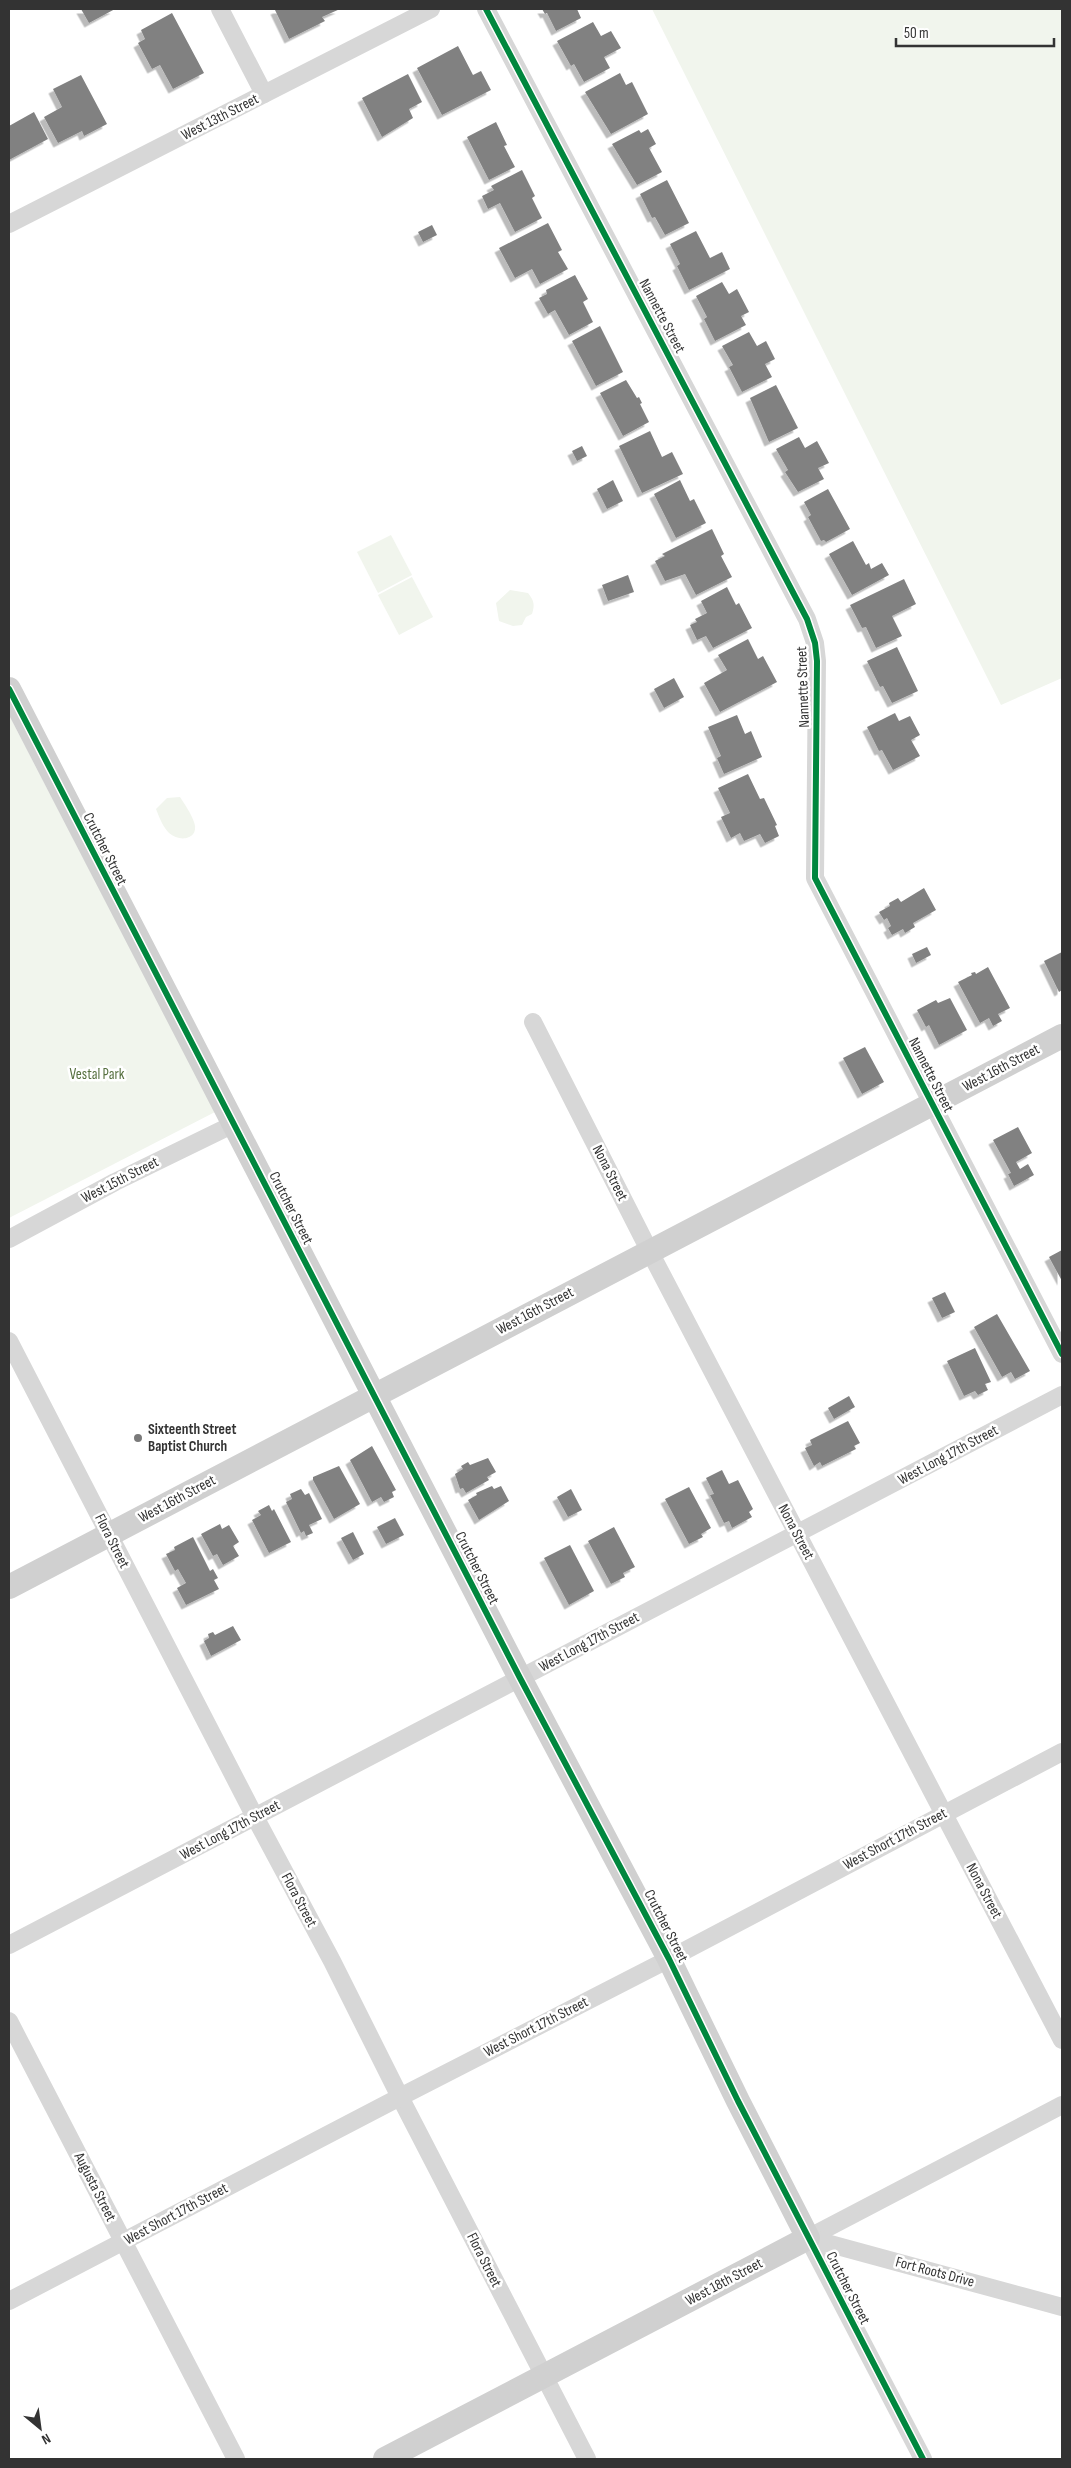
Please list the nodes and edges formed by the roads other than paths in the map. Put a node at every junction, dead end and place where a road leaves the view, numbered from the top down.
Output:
1 (220, 9) edge
2 (431, 9) edge
3 (486, 9) edge
4 (264, 94) junction
5 (9, 224) edge
6 (9, 689) edge
7 (534, 1022) dead end
8 (1062, 1036) edge
9 (932, 1104) junction
10 (234, 1124) junction
11 (9, 1239) edge
12 (650, 1252) junction
13 (9, 1341) edge
14 (1062, 1354) edge
15 (1062, 1395) edge
16 (374, 1396) junction
17 (797, 1533) junction
18 (109, 1534) junction
19 (9, 1586) edge
20 (520, 1678) junction
21 (1062, 1752) edge
22 (944, 1814) junction
23 (255, 1817) junction
24 (9, 1945) edge
25 (670, 1959) junction
26 (9, 2021) edge
27 (1062, 2040) edge
28 (400, 2097) junction
29 (1062, 2106) edge
30 (808, 2238) junction
31 (123, 2242) junction
32 (9, 2301) edge
33 (1062, 2307) edge
34 (544, 2376) junction
35 (236, 2459) edge
36 (385, 2459) edge
37 (587, 2459) edge
38 (923, 2459) edge

1 - 4 street
2 - 4 street, West 13th Street
3 - 9 street, Nannette Street
4 - 5 street, West 13th Street
6 - 10 street, Crutcher Street
7 - 12 street, Nona Street
8 - 9 street, West 16th Street
9 - 12 street, West 16th Street
9 - 14 street, Nannette Street
10 - 11 street, West 15th Street
10 - 16 street, Crutcher Street
12 - 16 street, West 16th Street
12 - 17 street, Nona Street
13 - 18 street, Flora Street
15 - 17 street, West Long 17th Street
16 - 18 street, West 16th Street
16 - 20 street, Crutcher Street
17 - 20 street, West Long 17th Street
17 - 22 street, Nona Street
18 - 19 street, West 16th Street
18 - 23 street, Flora Street
20 - 23 street, West Long 17th Street
20 - 25 street, Crutcher Street
21 - 22 street, West Short 17th Street
22 - 25 street, West Short 17th Street
22 - 27 street, Nona Street
23 - 24 street, West Long 17th Street
23 - 28 street, Flora Street
25 - 28 street, West Short 17th Street
25 - 30 street, Crutcher Street
26 - 31 street, Augusta Street
28 - 31 street, West Short 17th Street
28 - 34 street, Flora Street
29 - 30 street, West 18th Street
30 - 33 street, Fort Roots Drive
30 - 34 street, West 18th Street
30 - 38 street, Crutcher Street
31 - 32 street, West Short 17th Street
31 - 35 street, Augusta Street
34 - 36 street, West 18th Street
34 - 37 street, Flora Street

